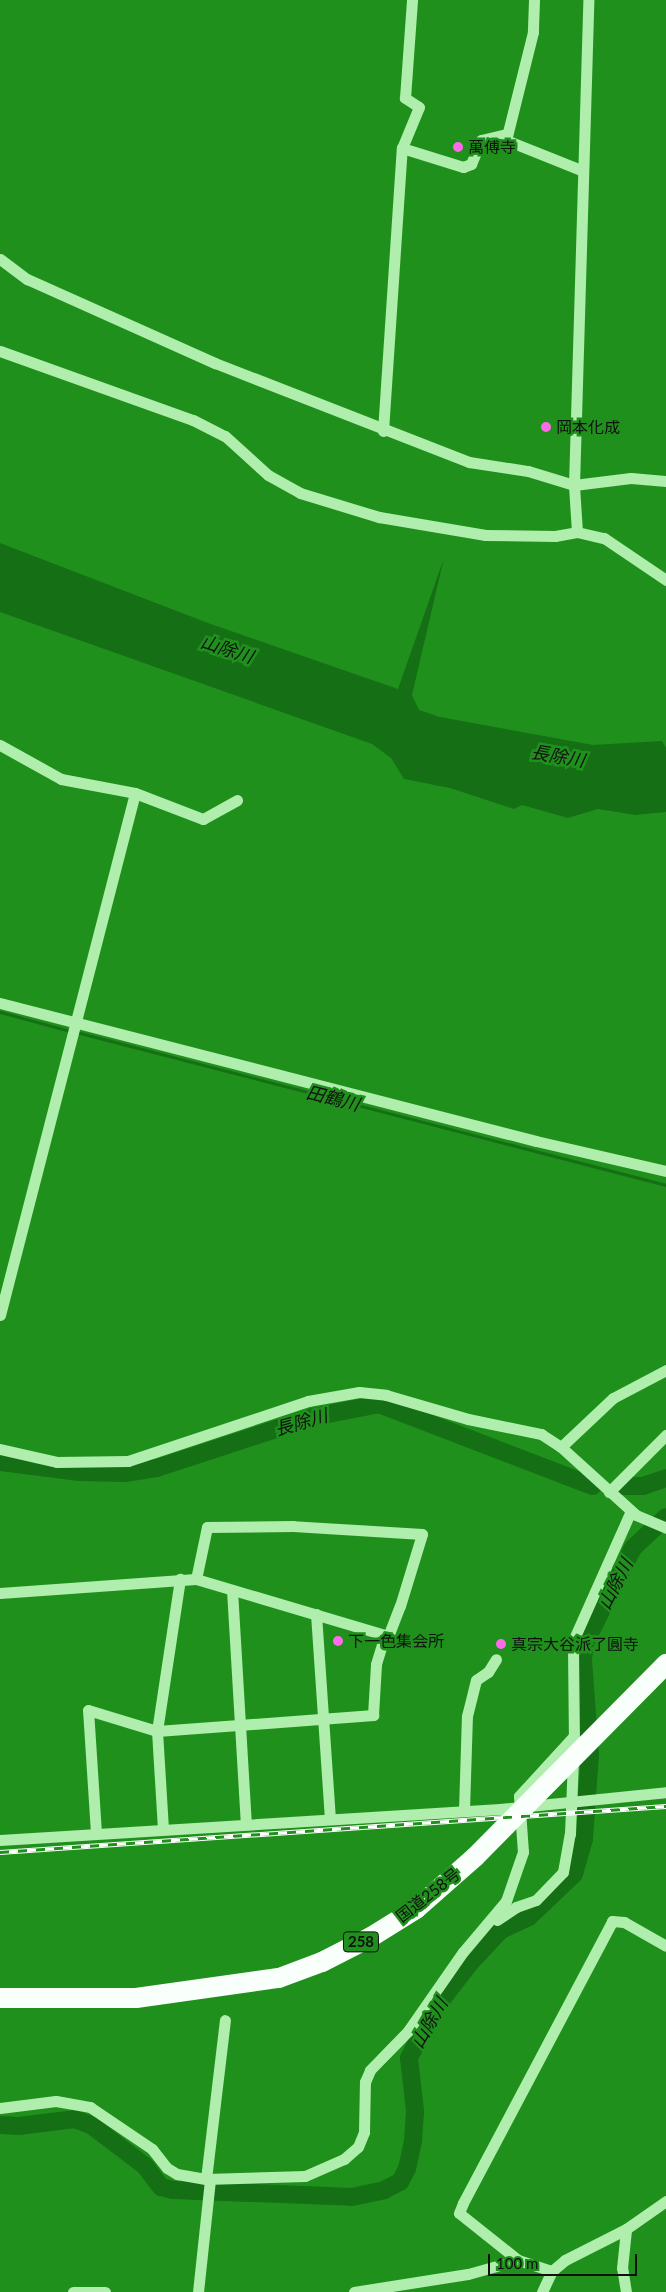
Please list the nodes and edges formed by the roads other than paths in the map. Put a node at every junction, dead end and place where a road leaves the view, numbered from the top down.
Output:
1 (412, 0) edge
2 (534, 0) edge
3 (588, 0) edge
4 (507, 134) junction
5 (402, 148) junction
6 (581, 170) junction
7 (0, 259) edge
8 (0, 350) edge
9 (383, 431) junction
10 (666, 481) edge
11 (574, 485) junction
12 (577, 532) junction
13 (666, 580) edge
14 (0, 746) edge
15 (135, 793) junction
16 (237, 800) dead end
17 (0, 1003) edge
18 (73, 1028) junction
19 (666, 1171) edge
20 (0, 1315) edge
21 (666, 1370) edge
22 (666, 1435) edge
23 (561, 1447) junction
24 (0, 1449) edge
25 (609, 1492) junction
26 (633, 1513) junction
27 (665, 1528) edge
28 (180, 1579) junction
29 (196, 1579) junction
30 (232, 1590) junction
31 (0, 1593) edge
32 (316, 1614) junction
33 (385, 1635) junction
34 (496, 1659) dead end
35 (666, 1664) edge
36 (324, 1718) junction
37 (239, 1724) junction
38 (157, 1731) junction
39 (574, 1736) junction
40 (666, 1792) edge
41 (575, 1801) junction
42 (520, 1806) junction
43 (464, 1810) junction
44 (330, 1818) junction
45 (246, 1823) junction
46 (163, 1829) junction
47 (96, 1833) junction
48 (0, 1840) edge
49 (482, 1931) junction
50 (666, 1946) edge
51 (0, 1998) edge
52 (225, 2020) dead end
53 (0, 2108) edge
54 (208, 2180) junction
55 (666, 2201) edge
56 (626, 2229) junction
57 (518, 2260) junction
58 (552, 2271) junction
59 (202, 2291) edge
60 (73, 2292) edge
61 (105, 2292) edge
62 (354, 2292) edge
63 (542, 2292) edge
64 (626, 2292) edge

1 - 5 street
2 - 4 street
3 - 6 street
4 - 5 street
4 - 6 street
5 - 9 street
6 - 11 street
7 - 9 street
8 - 12 street
9 - 11 street
10 - 11 street
11 - 12 street
12 - 13 street
14 - 15 street
15 - 16 street
15 - 18 street
17 - 18 street
18 - 19 street
18 - 20 street
21 - 23 street
22 - 25 street
23 - 24 street
23 - 25 street
25 - 26 street
26 - 27 street
26 - 39 street
28 - 29 street
28 - 31 street
28 - 38 street
29 - 30 street
29 - 33 street
30 - 32 street
30 - 37 street
32 - 33 street
32 - 36 street
33 - 36 street
34 - 43 street
35 - 51 highway, 国道258号 / 258
36 - 37 street
36 - 44 street
37 - 38 street
37 - 45 street
38 - 46 street
38 - 47 street
39 - 41 street
39 - 42 street
40 - 41 street
41 - 42 street
41 - 49 street
42 - 43 street
42 - 49 street
43 - 44 street
44 - 45 street
45 - 46 street
46 - 47 street
47 - 48 street
49 - 54 street
50 - 57 street
52 - 54 street
53 - 54 street
54 - 59 street
55 - 56 street
56 - 58 street
56 - 64 street
57 - 58 street
57 - 62 street
58 - 63 street
60 - 61 street

